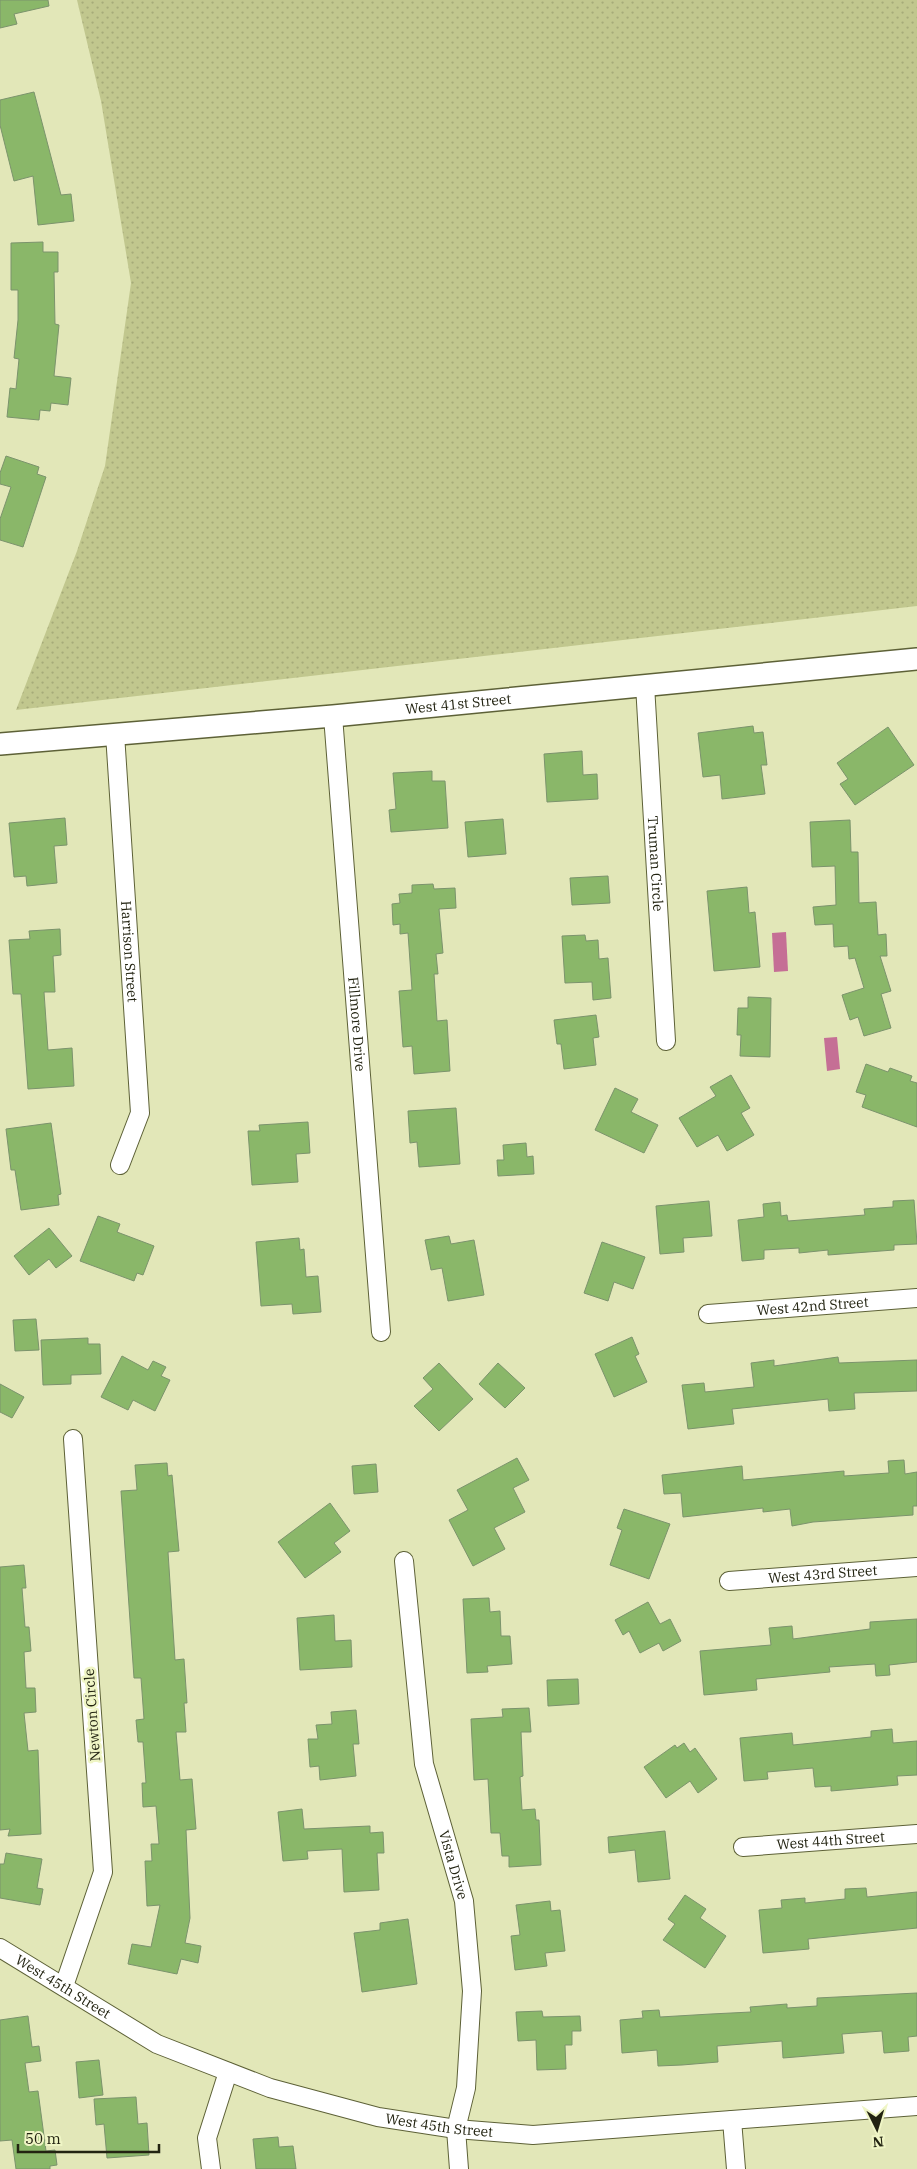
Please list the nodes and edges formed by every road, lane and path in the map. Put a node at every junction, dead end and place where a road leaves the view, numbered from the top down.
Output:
1 (917, 659) edge
2 (645, 685) junction
3 (333, 716) junction
4 (115, 734) junction
5 (0, 744) edge
6 (666, 1040) dead end
7 (120, 1165) dead end
8 (917, 1298) edge
9 (708, 1314) dead end
10 (382, 1332) dead end
11 (73, 1439) dead end
12 (404, 1561) dead end
13 (917, 1567) edge
14 (729, 1581) dead end
15 (917, 1834) edge
16 (743, 1848) dead end
17 (0, 1948) edge
18 (64, 1986) junction
19 (228, 2072) junction
20 (917, 2106) edge
21 (732, 2120) junction
22 (456, 2129) junction
23 (211, 2169) edge
24 (459, 2169) edge
25 (736, 2169) edge

1 - 2 street, West 41st Street
2 - 3 street, West 41st Street
2 - 6 street, Truman Circle
3 - 4 street, West 41st Street
3 - 10 street, Fillmore Drive
4 - 5 street, West 41st Street
4 - 7 street, Harrison Street
8 - 9 street, West 42nd Street
11 - 18 street, Newton Circle
12 - 22 street, Vista Drive
13 - 14 street, West 43rd Street
15 - 16 street, West 44th Street
17 - 18 street, West 45th Street
18 - 19 street, West 45th Street
19 - 22 street, West 45th Street
19 - 23 street
20 - 21 street, West 45th Street
21 - 22 street, West 45th Street
21 - 25 street
22 - 24 street, Vista Drive

